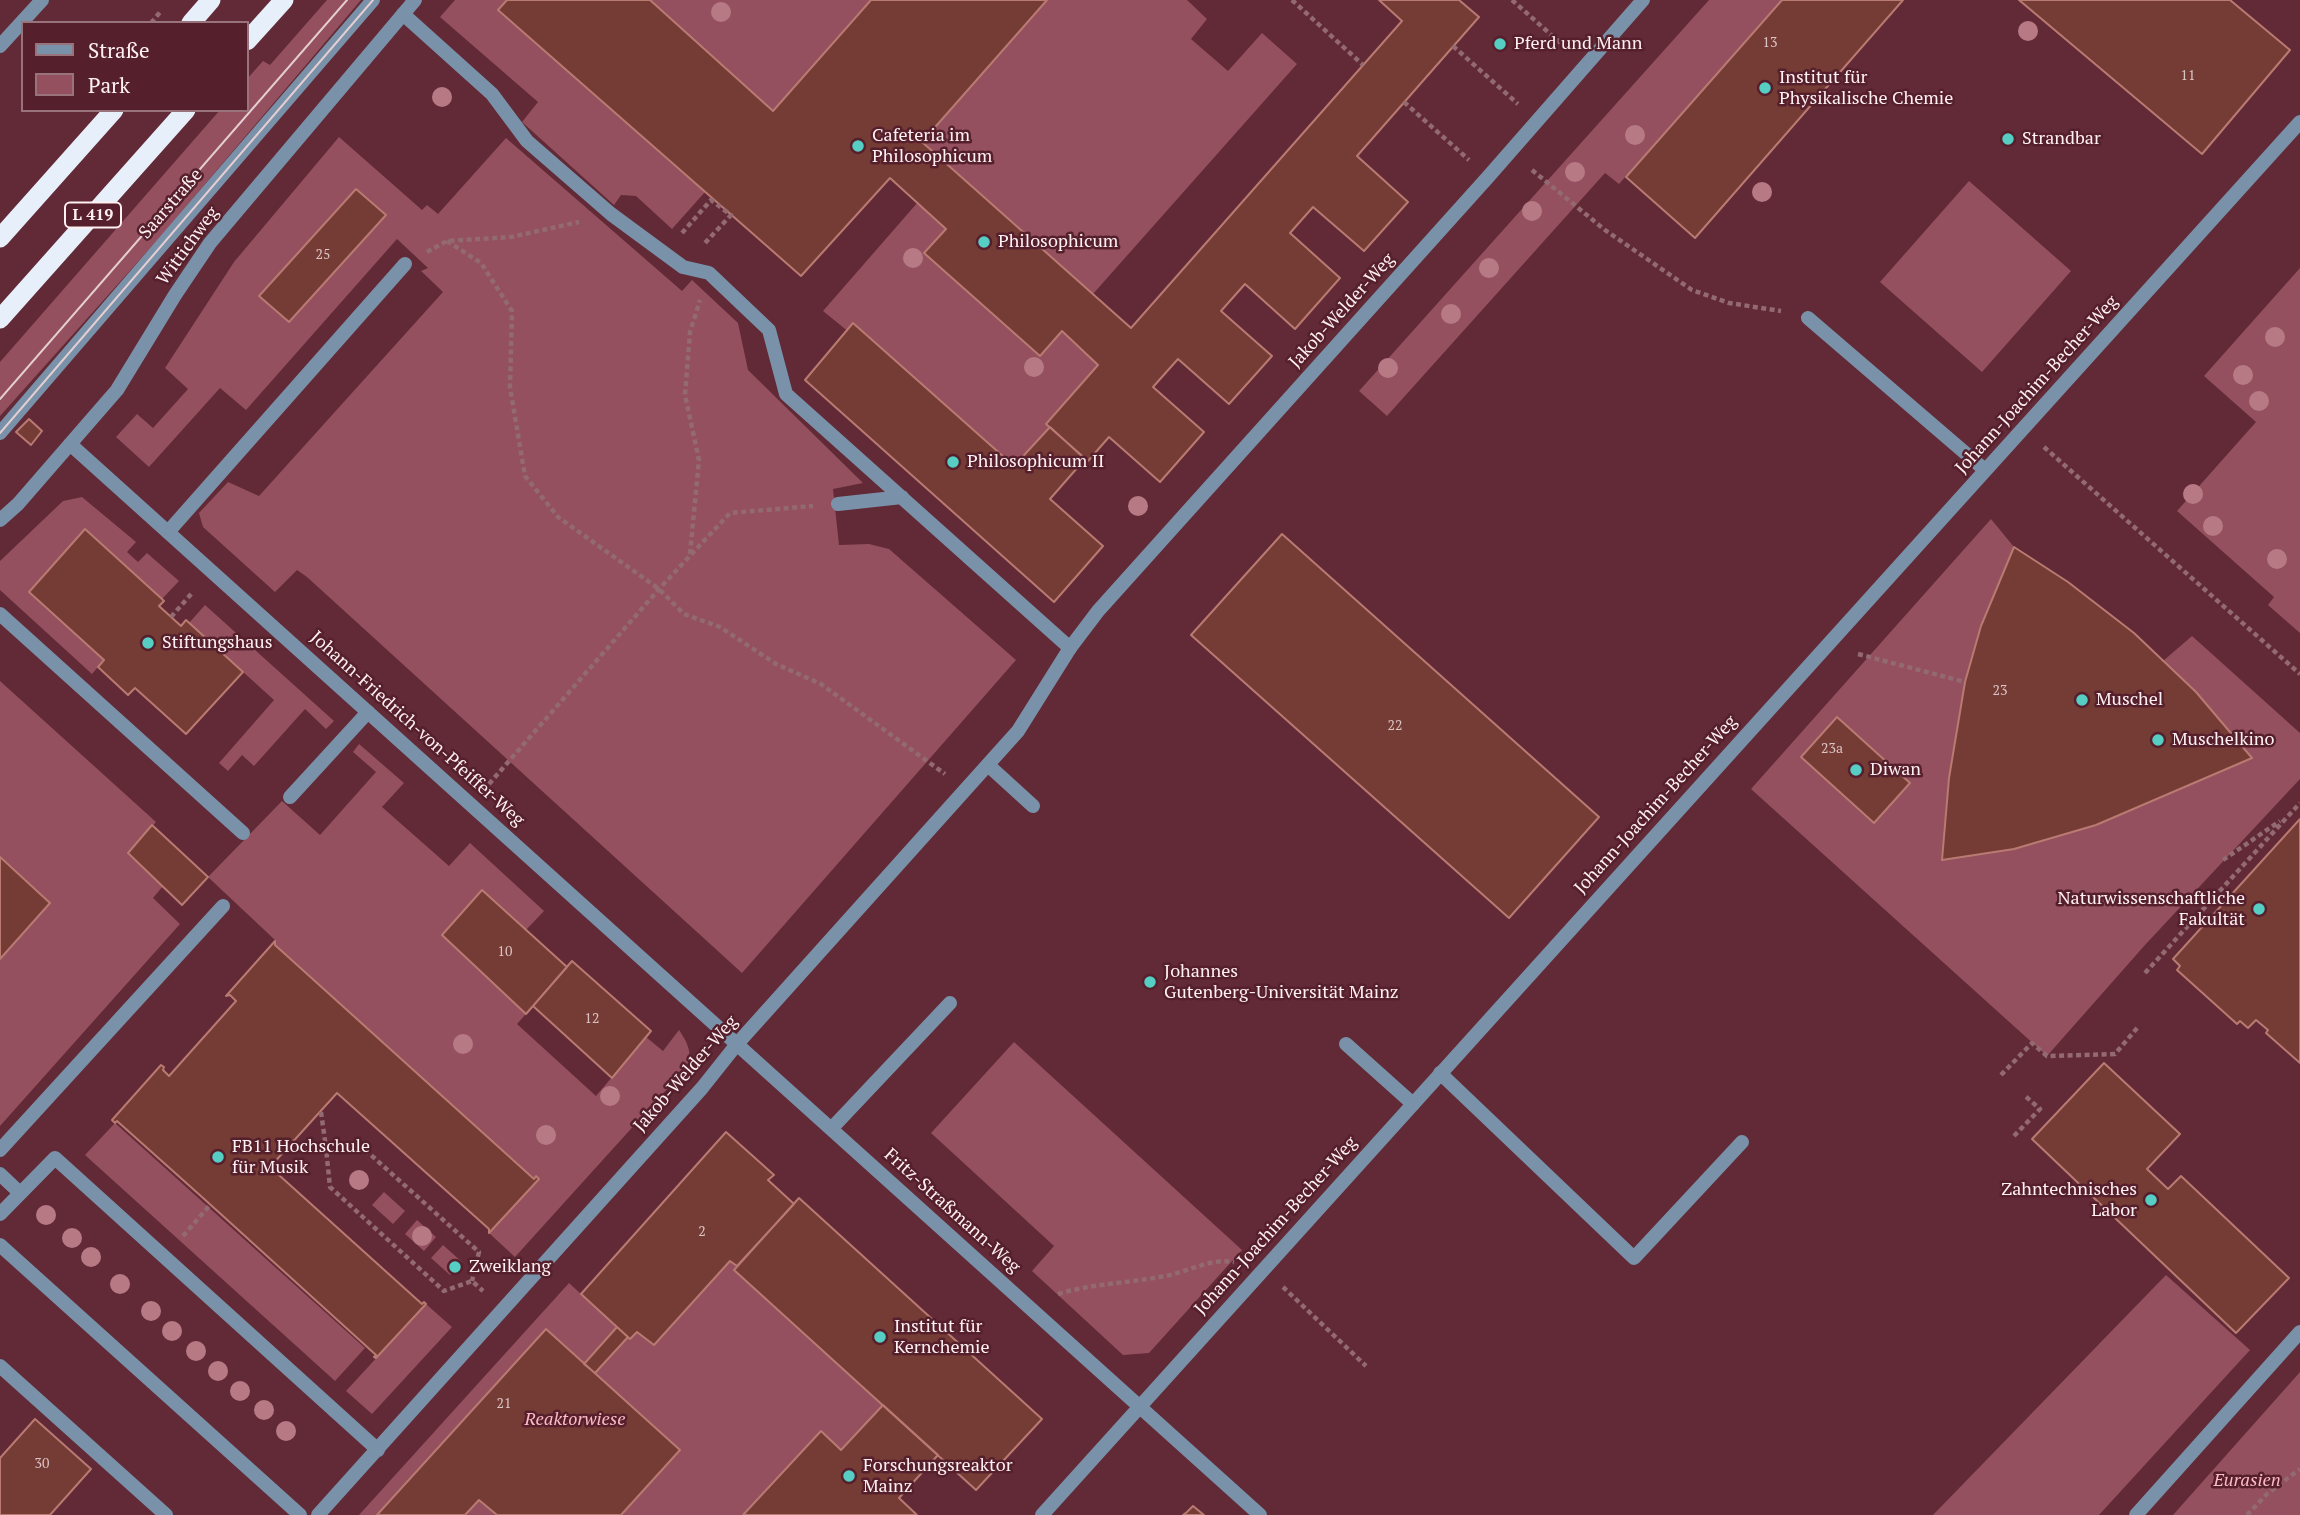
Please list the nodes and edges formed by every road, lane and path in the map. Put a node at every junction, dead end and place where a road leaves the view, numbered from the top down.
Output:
1 (42, 0) edge
2 (211, 0) edge
3 (284, 0) edge
4 (373, 0) edge
5 (415, 0) edge
6 (1292, 0) edge
7 (1512, 0) edge
8 (1643, 0) edge
9 (403, 13) junction
10 (23, 21) edge
11 (193, 21) edge
12 (21, 23) edge
13 (248, 40) edge
14 (0, 46) edge
15 (1453, 46) dead end
16 (1363, 65) dead end
17 (1586, 65) junction
18 (1404, 102) dead end
19 (112, 112) edge
20 (184, 112) edge
21 (1537, 120) junction
22 (2300, 122) edge
23 (1510, 152) junction
24 (1488, 177) junction
25 (611, 214) junction
26 (725, 222) dead end
27 (0, 238) edge
28 (677, 239) dead end
29 (405, 264) dead end
30 (709, 273) junction
31 (1808, 318) joint
32 (0, 319) edge
33 (2023, 428) junction
34 (0, 433) edge
35 (70, 444) junction
36 (1985, 470) junction
37 (902, 497) junction
38 (838, 504) joint
39 (0, 520) edge
40 (168, 532) junction
41 (690, 555) junction
42 (659, 589) junction
43 (193, 592) dead end
44 (0, 614) edge
45 (171, 617) dead end
46 (1826, 646) junction
47 (1070, 648) junction
48 (2300, 674) edge
49 (1965, 682) dead end
50 (368, 712) junction
51 (988, 765) junction
52 (965, 790) junction
53 (290, 797) dead end
54 (2300, 803) edge
55 (471, 804) junction
56 (1033, 806) dead end
57 (2287, 817) junction
58 (243, 833) dead end
59 (2223, 860) dead end
60 (223, 906) dead end
61 (2145, 973) dead end
62 (950, 1003) dead end
63 (2138, 1027) dead end
64 (737, 1044) junction
65 (1346, 1044) dead end
66 (1440, 1073) junction
67 (2001, 1075) dead end
68 (2024, 1095) dead end
69 (1413, 1104) junction
70 (321, 1112) dead end
71 (832, 1128) junction
72 (2014, 1136) dead end
73 (1742, 1142) dead end
74 (288, 1148) dead end
75 (326, 1148) junction
76 (0, 1150) edge
77 (0, 1174) edge
78 (20, 1193) junction
79 (210, 1205) dead end
80 (0, 1214) edge
81 (179, 1240) dead end
82 (0, 1245) edge
83 (1265, 1269) junction
84 (472, 1281) junction
85 (484, 1292) dead end
86 (1027, 1304) junction
87 (2300, 1332) edge
88 (0, 1366) edge
89 (1366, 1366) dead end
90 (1140, 1406) junction
91 (378, 1450) junction
92 (2300, 1469) edge
93 (166, 1515) edge
94 (300, 1515) edge
95 (318, 1515) edge
96 (1042, 1515) edge
97 (1260, 1515) edge
98 (2136, 1515) edge
99 (2247, 1515) edge

1 - 10 street
2 - 11 highway
3 - 13 highway
4 - 34 street, Saarstraße
5 - 9 street, Wittichweg
6 - 16 path
7 - 17 path
8 - 17 street, Jakob-Welder-Weg
9 - 25 street
9 - 35 street, Wittichweg
12 - 14 street
15 - 21 path
17 - 21 street, Jakob-Welder-Weg
18 - 24 path
19 - 27 highway, L 419
20 - 32 highway, L 419
21 - 23 street, Jakob-Welder-Weg
22 - 33 street, Johann-Joachim-Becher-Weg
23 - 24 street, Jakob-Welder-Weg
23 - 31 path
24 - 47 street, Jakob-Welder-Weg
25 - 30 street
25 - 42 path
26 - 28 path
29 - 40 street
30 - 37 street
30 - 41 path
31 - 36 street
33 - 36 street, Johann-Joachim-Becher-Weg
33 - 48 path
35 - 39 street, Wittichweg
35 - 40 street, Johann-Friedrich-von-Pfeiffer-Weg
36 - 46 street, Johann-Joachim-Becher-Weg
37 - 38 street
37 - 47 street
38 - 41 path
40 - 50 street, Johann-Friedrich-von-Pfeiffer-Weg
41 - 42 path
42 - 52 path
42 - 55 path
43 - 45 path
44 - 58 street
46 - 49 path
46 - 66 street, Johann-Joachim-Becher-Weg
47 - 51 street, Jakob-Welder-Weg
50 - 53 street
50 - 55 street, Johann-Friedrich-von-Pfeiffer-Weg
51 - 52 street, Jakob-Welder-Weg
51 - 56 street
52 - 64 street, Jakob-Welder-Weg
54 - 57 path
55 - 64 street, Johann-Friedrich-von-Pfeiffer-Weg
57 - 59 path
57 - 61 path
60 - 76 street
62 - 71 street
63 - 67 path
64 - 71 street, Fritz-Straßmann-Weg
64 - 91 street, Jakob-Welder-Weg
65 - 69 street
66 - 69 street, Johann-Joachim-Becher-Weg
66 - 73 street
68 - 72 path
69 - 83 street, Johann-Joachim-Becher-Weg
70 - 75 path
71 - 86 street, Fritz-Straßmann-Weg
74 - 75 path
75 - 84 path
75 - 84 path
77 - 78 street
78 - 80 street
78 - 91 street
79 - 81 path
82 - 94 street
83 - 86 path
83 - 89 path
83 - 90 street, Johann-Joachim-Becher-Weg
84 - 85 path
86 - 90 street, Fritz-Straßmann-Weg
87 - 98 street
88 - 93 street
90 - 96 street, Johann-Joachim-Becher-Weg
90 - 97 street, Fritz-Straßmann-Weg
91 - 95 street, Jakob-Welder-Weg
92 - 99 path

